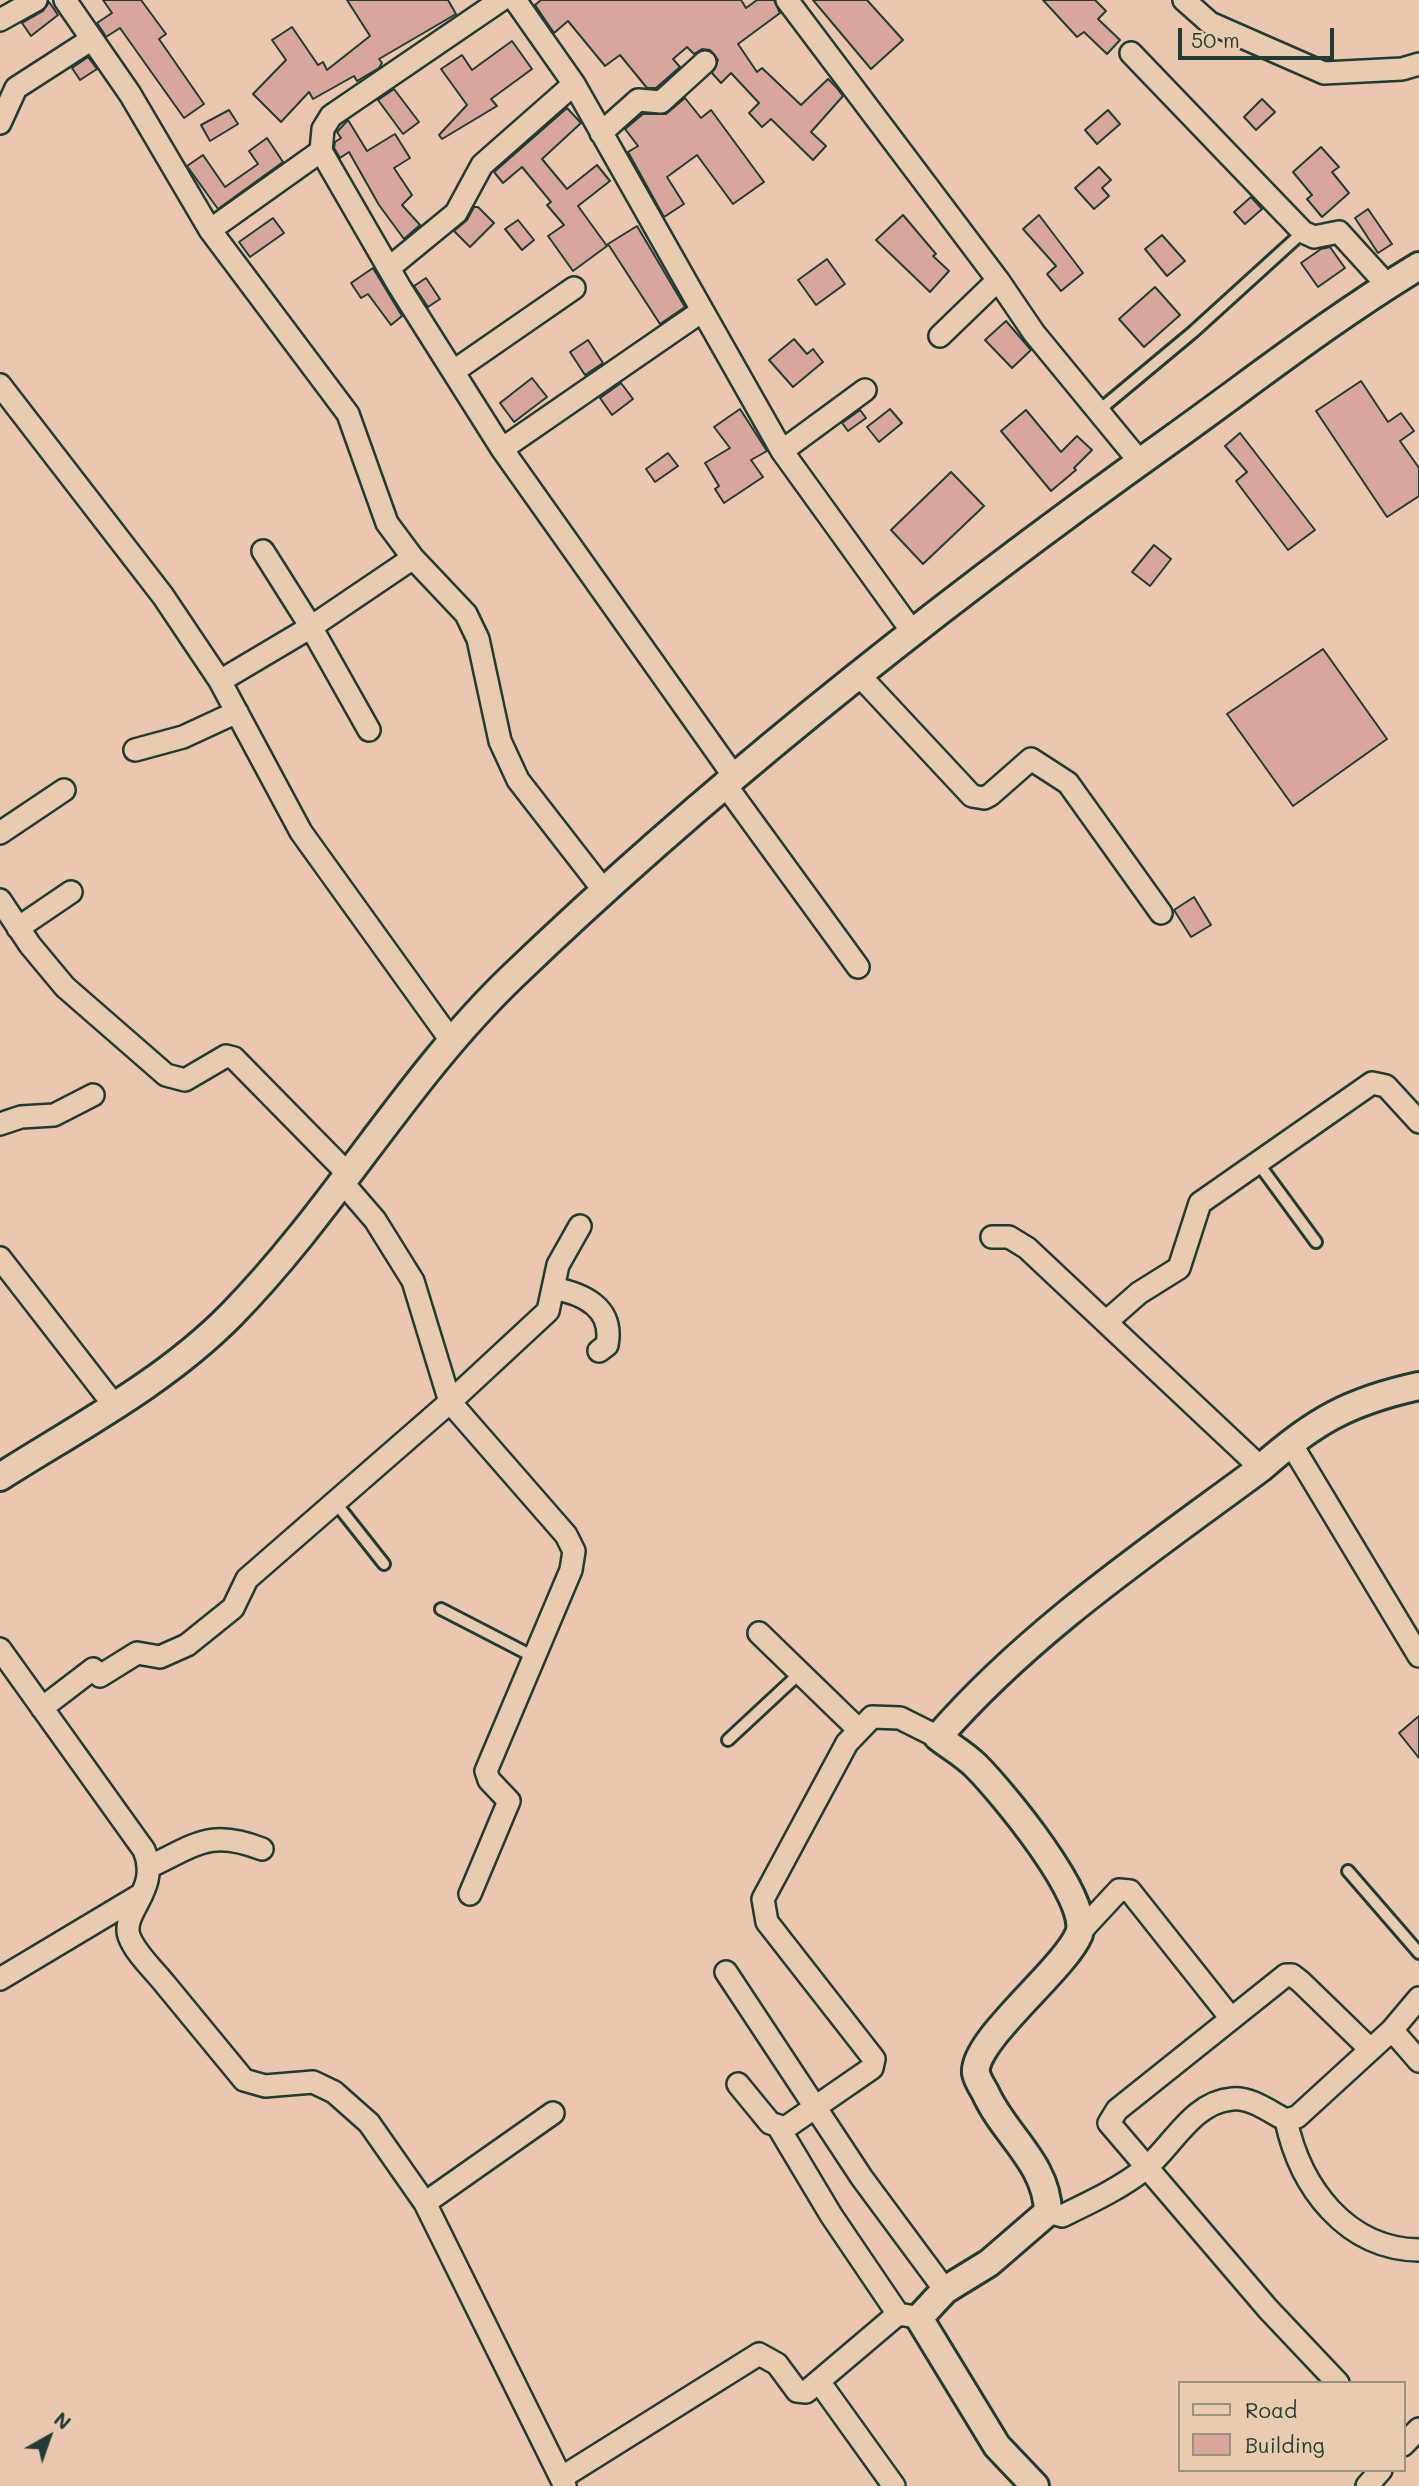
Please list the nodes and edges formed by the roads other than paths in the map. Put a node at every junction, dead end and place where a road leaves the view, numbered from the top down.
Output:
1 (36, 0) edge
2 (65, 0) edge
3 (501, 0) edge
4 (515, 0) edge
5 (787, 0) edge
6 (1184, 0) edge
7 (0, 20) edge
8 (92, 40) junction
9 (1131, 53) dead end
10 (705, 62) dead end
11 (1419, 64) edge
12 (574, 85) junction
13 (0, 123) edge
14 (601, 133) junction
15 (321, 151) junction
16 (210, 230) junction
17 (1303, 232) junction
18 (1419, 266) edge
19 (389, 268) junction
20 (998, 279) junction
21 (1388, 286) junction
22 (574, 288) dead end
23 (702, 311) junction
24 (940, 336) dead end
25 (454, 371) junction
26 (0, 385) edge
27 (865, 390) dead end
28 (1097, 412) junction
29 (502, 449) junction
30 (782, 451) junction
31 (1140, 462) junction
32 (262, 551) dead end
33 (412, 558) junction
34 (311, 627) junction
35 (914, 634) junction
36 (860, 676) junction
37 (220, 681) junction
38 (237, 712) junction
39 (369, 730) dead end
40 (135, 750) dead end
41 (729, 779) junction
42 (64, 790) dead end
43 (0, 832) edge
44 (71, 892) dead end
45 (605, 892) junction
46 (0, 900) edge
47 (1161, 913) dead end
48 (18, 928) junction
49 (858, 967) dead end
50 (450, 1039) junction
51 (93, 1095) dead end
52 (1419, 1122) edge
53 (0, 1124) edge
54 (1258, 1163) junction
55 (346, 1179) junction
56 (580, 1226) dead end
57 (992, 1237) dead end
58 (1316, 1242) dead end
59 (0, 1258) edge
60 (553, 1288) junction
61 (1106, 1322) junction
62 (599, 1351) dead end
63 (1419, 1386) edge
64 (450, 1402) junction
65 (114, 1405) junction
66 (1290, 1442) junction
67 (1261, 1468) junction
68 (0, 1477) edge
69 (335, 1502) junction
70 (384, 1564) dead end
71 (441, 1609) dead end
72 (759, 1633) dead end
73 (0, 1649) edge
74 (1419, 1656) edge
75 (534, 1657) junction
76 (800, 1673) junction
77 (42, 1708) junction
78 (859, 1730) junction
79 (938, 1737) junction
80 (728, 1740) dead end
81 (262, 1849) dead end
82 (151, 1866) junction
83 (1348, 1871) dead end
84 (144, 1893) junction
85 (470, 1894) dead end
86 (1080, 1933) junction
87 (1419, 1953) edge
88 (726, 1972) dead end
89 (0, 1979) edge
90 (1419, 1998) edge
91 (1230, 2017) junction
92 (1392, 2029) junction
93 (1370, 2049) junction
94 (1419, 2061) edge
95 (738, 2084) dead end
96 (818, 2108) junction
97 (553, 2113) dead end
98 (1286, 2120) junction
99 (779, 2128) junction
100 (1146, 2167) junction
101 (425, 2203) junction
102 (1048, 2212) junction
103 (1419, 2250) edge
104 (945, 2290) junction
105 (908, 2316) junction
106 (1336, 2381) edge
107 (820, 2383) junction
108 (1419, 2428) edge
109 (1405, 2443) edge
110 (1379, 2472) edge
111 (563, 2482) edge
112 (894, 2486) edge
113 (1035, 2486) edge
114 (1367, 2486) edge

1 - 7 street
2 - 8 street
3 - 15 street
4 - 12 street
5 - 20 street
6 - 11 street
8 - 13 street
8 - 16 street
9 - 17 street
10 - 14 street
12 - 14 street
12 - 19 street
14 - 23 street
15 - 16 street
15 - 19 street
16 - 33 street
17 - 21 street
17 - 28 lane
18 - 21 street
19 - 25 street
20 - 24 street
20 - 28 street
21 - 31 street
22 - 25 street
23 - 29 street
23 - 30 street
25 - 29 street
26 - 37 street
27 - 30 street
28 - 31 street
29 - 41 street
30 - 35 street
31 - 35 street
32 - 34 street
33 - 34 street
33 - 45 street
34 - 37 street
34 - 39 street
35 - 36 street
36 - 41 street
36 - 47 street
37 - 38 street
38 - 40 street
38 - 50 street
41 - 45 street
41 - 49 street
42 - 43 street
44 - 48 street
45 - 50 street
46 - 48 street
48 - 55 street
50 - 55 street
51 - 53 street
52 - 54 street
54 - 58 lane
54 - 61 street
55 - 64 street
55 - 65 street
56 - 60 street
57 - 61 street
59 - 65 street
60 - 62 street
60 - 64 street
61 - 67 street
63 - 66 street
64 - 69 street
64 - 75 street
65 - 68 street
66 - 67 street
66 - 74 street
67 - 79 street
69 - 70 lane
69 - 77 street
71 - 75 lane
72 - 76 street
73 - 77 street
75 - 85 street
76 - 78 street
76 - 80 lane
77 - 82 street
78 - 79 street
78 - 96 street
79 - 86 street
81 - 82 street
82 - 84 street
83 - 87 lane
84 - 89 street
84 - 101 street
86 - 91 street
86 - 102 street
88 - 96 street
90 - 92 street
91 - 93 street
91 - 100 street
92 - 93 street
92 - 94 street
93 - 98 street
95 - 99 street
96 - 99 street
96 - 104 street
97 - 101 street
98 - 100 street
98 - 103 street
99 - 105 street
100 - 102 street
100 - 106 street
101 - 111 street
102 - 104 street
104 - 105 street
105 - 107 street
105 - 113 street
107 - 111 street
107 - 112 street
108 - 109 street
110 - 114 street

